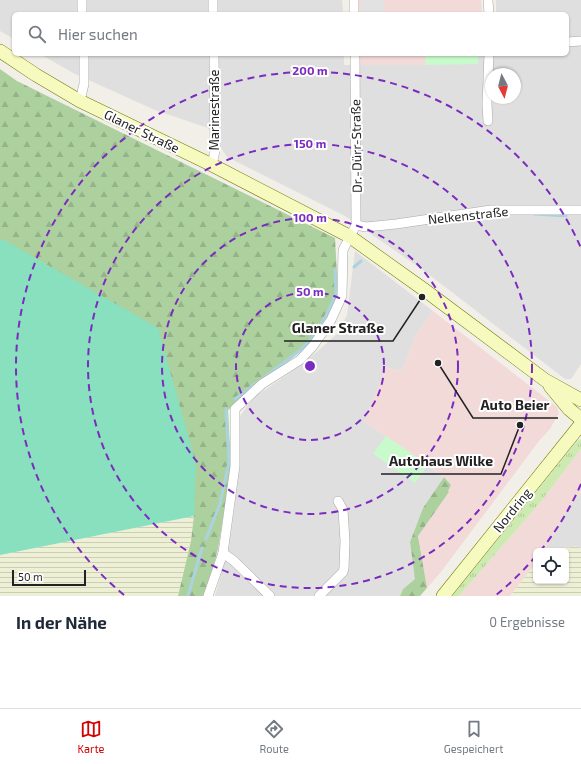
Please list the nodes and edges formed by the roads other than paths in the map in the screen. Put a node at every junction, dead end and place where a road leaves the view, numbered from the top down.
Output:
1 (82, 0) edge
2 (213, 0) edge
3 (354, 0) edge
4 (488, 0) edge
5 (82, 12) edge
6 (213, 12) edge
7 (354, 12) edge
8 (489, 12) edge
9 (569, 42) edge
10 (581, 42) edge
11 (0, 51) edge
12 (84, 56) edge
13 (214, 56) edge
14 (355, 56) edge
15 (489, 56) edge
16 (80, 101) junction
17 (488, 121) dead end
18 (212, 165) junction
19 (581, 210) edge
20 (356, 225) junction
21 (349, 236) junction
22 (545, 380) junction
23 (581, 400) edge
24 (581, 419) edge
25 (581, 424) edge
26 (338, 502) dead end
27 (223, 553) junction
28 (208, 596) edge
29 (270, 596) edge
30 (319, 596) edge
31 (442, 596) edge

1 - 5 street
2 - 6 street
3 - 7 street
4 - 8 street
9 - 10 street
11 - 16 street, Glaner Straße
12 - 16 street
13 - 18 street, Marinestraße
14 - 20 street, Dr.-Dürr-Straße
15 - 17 street
16 - 18 street, Glaner Straße
18 - 21 street, Glaner Straße
19 - 20 street, Nelkenstraße
20 - 21 street
21 - 22 street, Glaner Straße
21 - 27 street
22 - 23 street, Glaner Straße
22 - 24 street, Glaner Straße
25 - 31 street, Nordring
26 - 30 street
27 - 28 street
27 - 29 street

